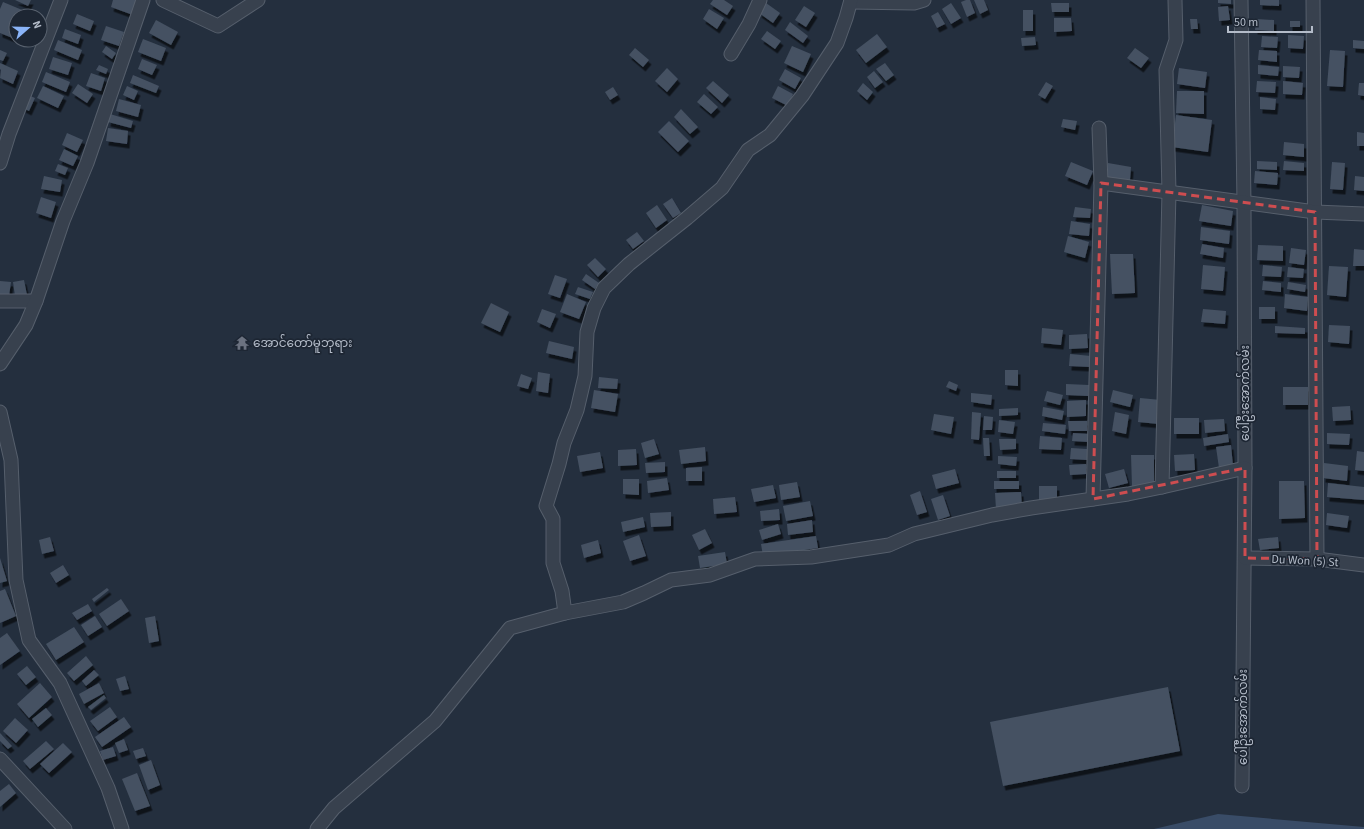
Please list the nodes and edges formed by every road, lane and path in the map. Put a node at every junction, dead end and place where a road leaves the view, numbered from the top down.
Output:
1 (61, 0) edge
2 (143, 0) edge
3 (163, 0) edge
4 (258, 0) edge
5 (760, 0) edge
6 (924, 0) edge
7 (1176, 0) edge
8 (1241, 0) edge
9 (1314, 0) edge
10 (851, 1) edge
11 (731, 54) dead end
12 (1099, 128) dead end
13 (0, 163) edge
14 (1100, 183) junction
15 (1169, 192) junction
16 (1244, 203) junction
17 (1314, 212) junction
18 (1364, 214) edge
19 (0, 301) edge
20 (36, 301) junction
21 (0, 364) edge
22 (0, 412) edge
23 (1245, 468) junction
24 (1162, 487) junction
25 (1093, 498) junction
26 (1245, 558) junction
27 (1317, 559) junction
28 (1364, 565) edge
29 (565, 613) junction
30 (0, 759) edge
31 (1242, 786) dead end
32 (65, 829) edge
33 (122, 829) edge
34 (317, 829) edge

1 - 13 street
2 - 20 street
3 - 4 street
5 - 11 street
6 - 10 street
7 - 15 street
8 - 16 street, ပေါ်ဦးအောက်လမ်း
9 - 17 street
10 - 29 street
12 - 14 street
14 - 15 street
14 - 25 street
15 - 16 street
15 - 24 street
16 - 17 street
16 - 23 street, ပေါ်ဦးအောက်လမ်း
17 - 18 street
17 - 27 street
19 - 20 street
20 - 21 street
22 - 33 street
23 - 24 street
23 - 26 street, ပေါ်ဦးအောက်လမ်း
24 - 25 street
25 - 29 street
26 - 27 street, Du Won (5) St
26 - 31 street, ပေါ်ဦးအောက်လမ်း
27 - 28 street, Du Won (5) St
29 - 34 street
30 - 32 street

